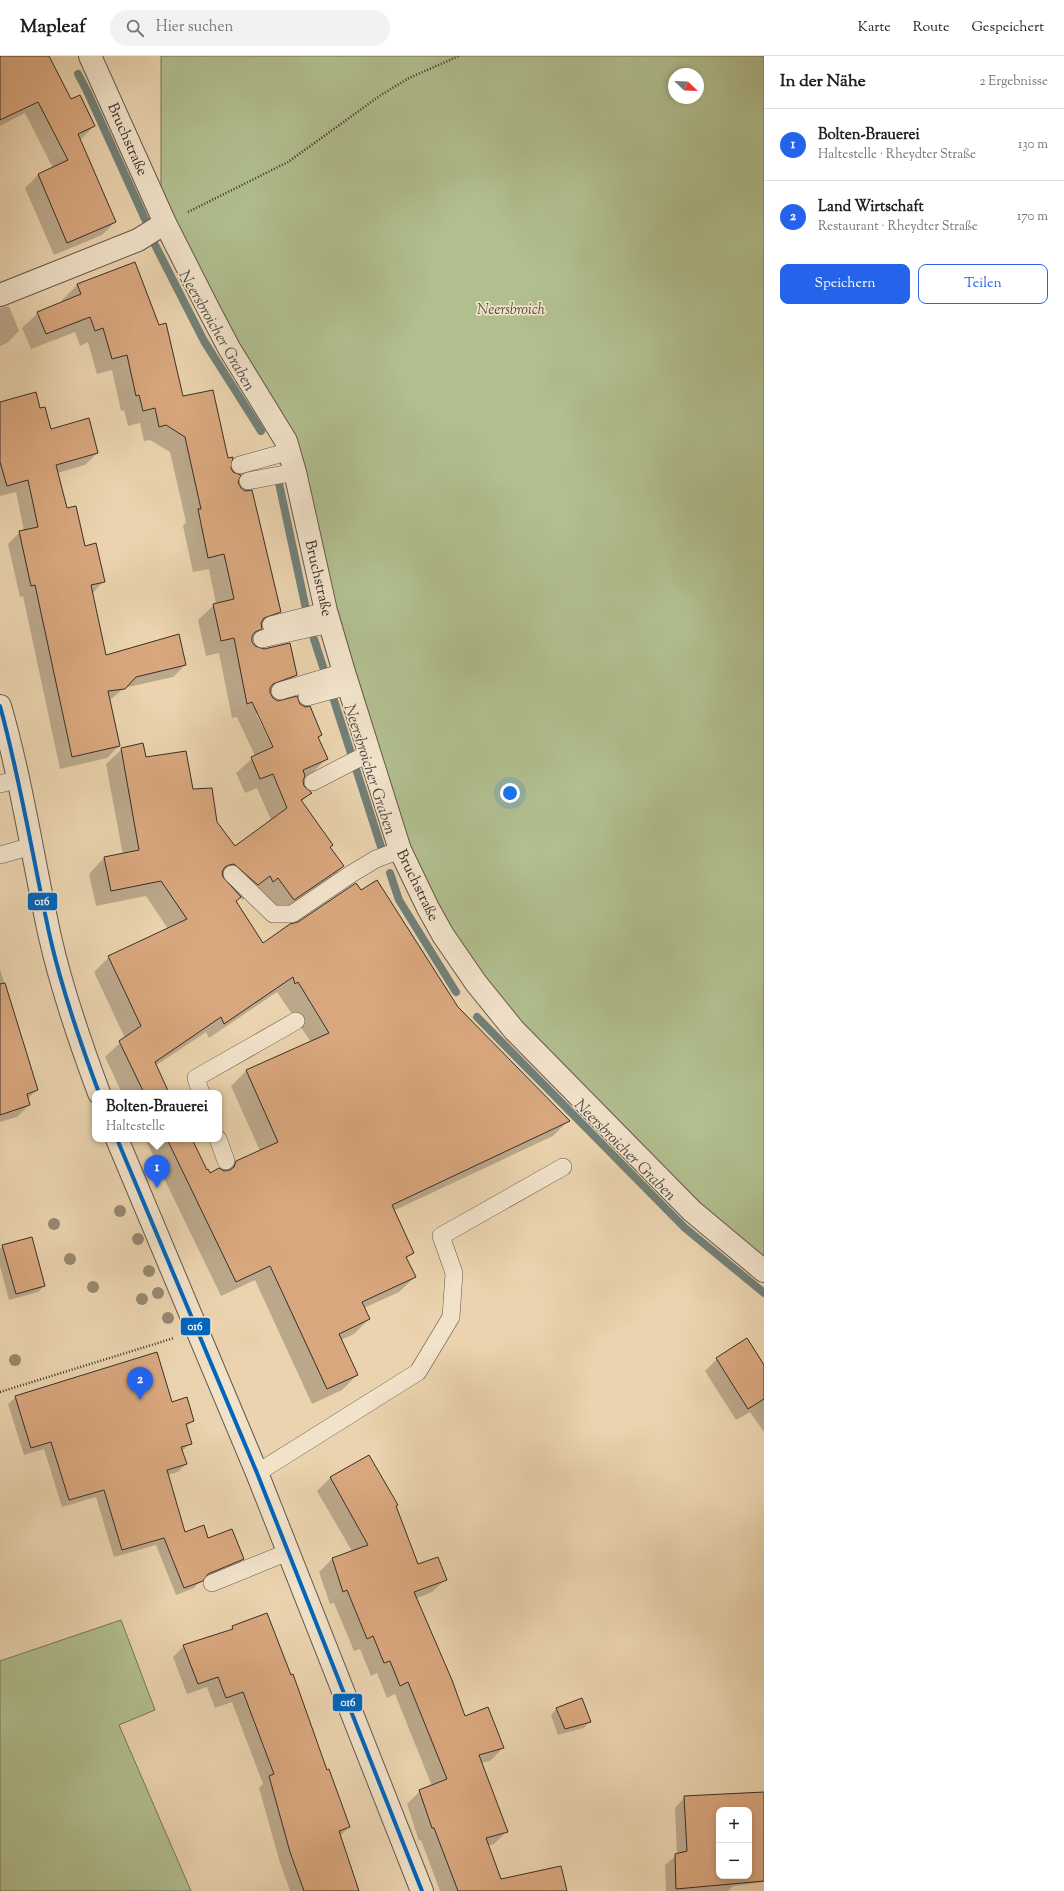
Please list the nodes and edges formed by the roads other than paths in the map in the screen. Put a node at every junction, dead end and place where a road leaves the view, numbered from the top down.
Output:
1 (90, 56) edge
2 (165, 223) junction
3 (0, 295) edge
4 (281, 464) junction
5 (240, 465) dead end
6 (248, 481) dead end
7 (316, 620) junction
8 (271, 625) dead end
9 (262, 639) dead end
10 (334, 683) junction
11 (280, 691) dead end
12 (307, 697) dead end
13 (0, 708) edge
14 (358, 758) junction
15 (9, 782) edge
16 (313, 782) dead end
17 (32, 846) junction
18 (389, 854) junction
19 (0, 855) edge
20 (232, 874) dead end
21 (296, 1021) dead end
22 (99, 1090) edge
23 (200, 1090) edge
24 (118, 1142) edge
25 (219, 1142) edge
26 (226, 1160) dead end
27 (563, 1167) dead end
28 (764, 1271) edge
29 (257, 1473) junction
30 (288, 1552) junction
31 (212, 1583) dead end
32 (422, 1891) edge

1 - 2 street, Bruchstraße
2 - 3 street
2 - 4 street, Bruchstraße
4 - 5 lane
4 - 6 lane
4 - 7 street, Bruchstraße
7 - 8 lane
7 - 9 lane
7 - 10 street, Bruchstraße
10 - 11 lane
10 - 12 lane
10 - 14 street, Bruchstraße
13 - 15 street
14 - 16 lane
14 - 18 street, Bruchstraße
15 - 17 street
17 - 19 lane
17 - 22 street
18 - 20 lane
18 - 28 street, Bruchstraße
21 - 23 lane
24 - 29 street
25 - 26 lane
27 - 29 lane
29 - 30 street
30 - 31 lane
30 - 32 street

